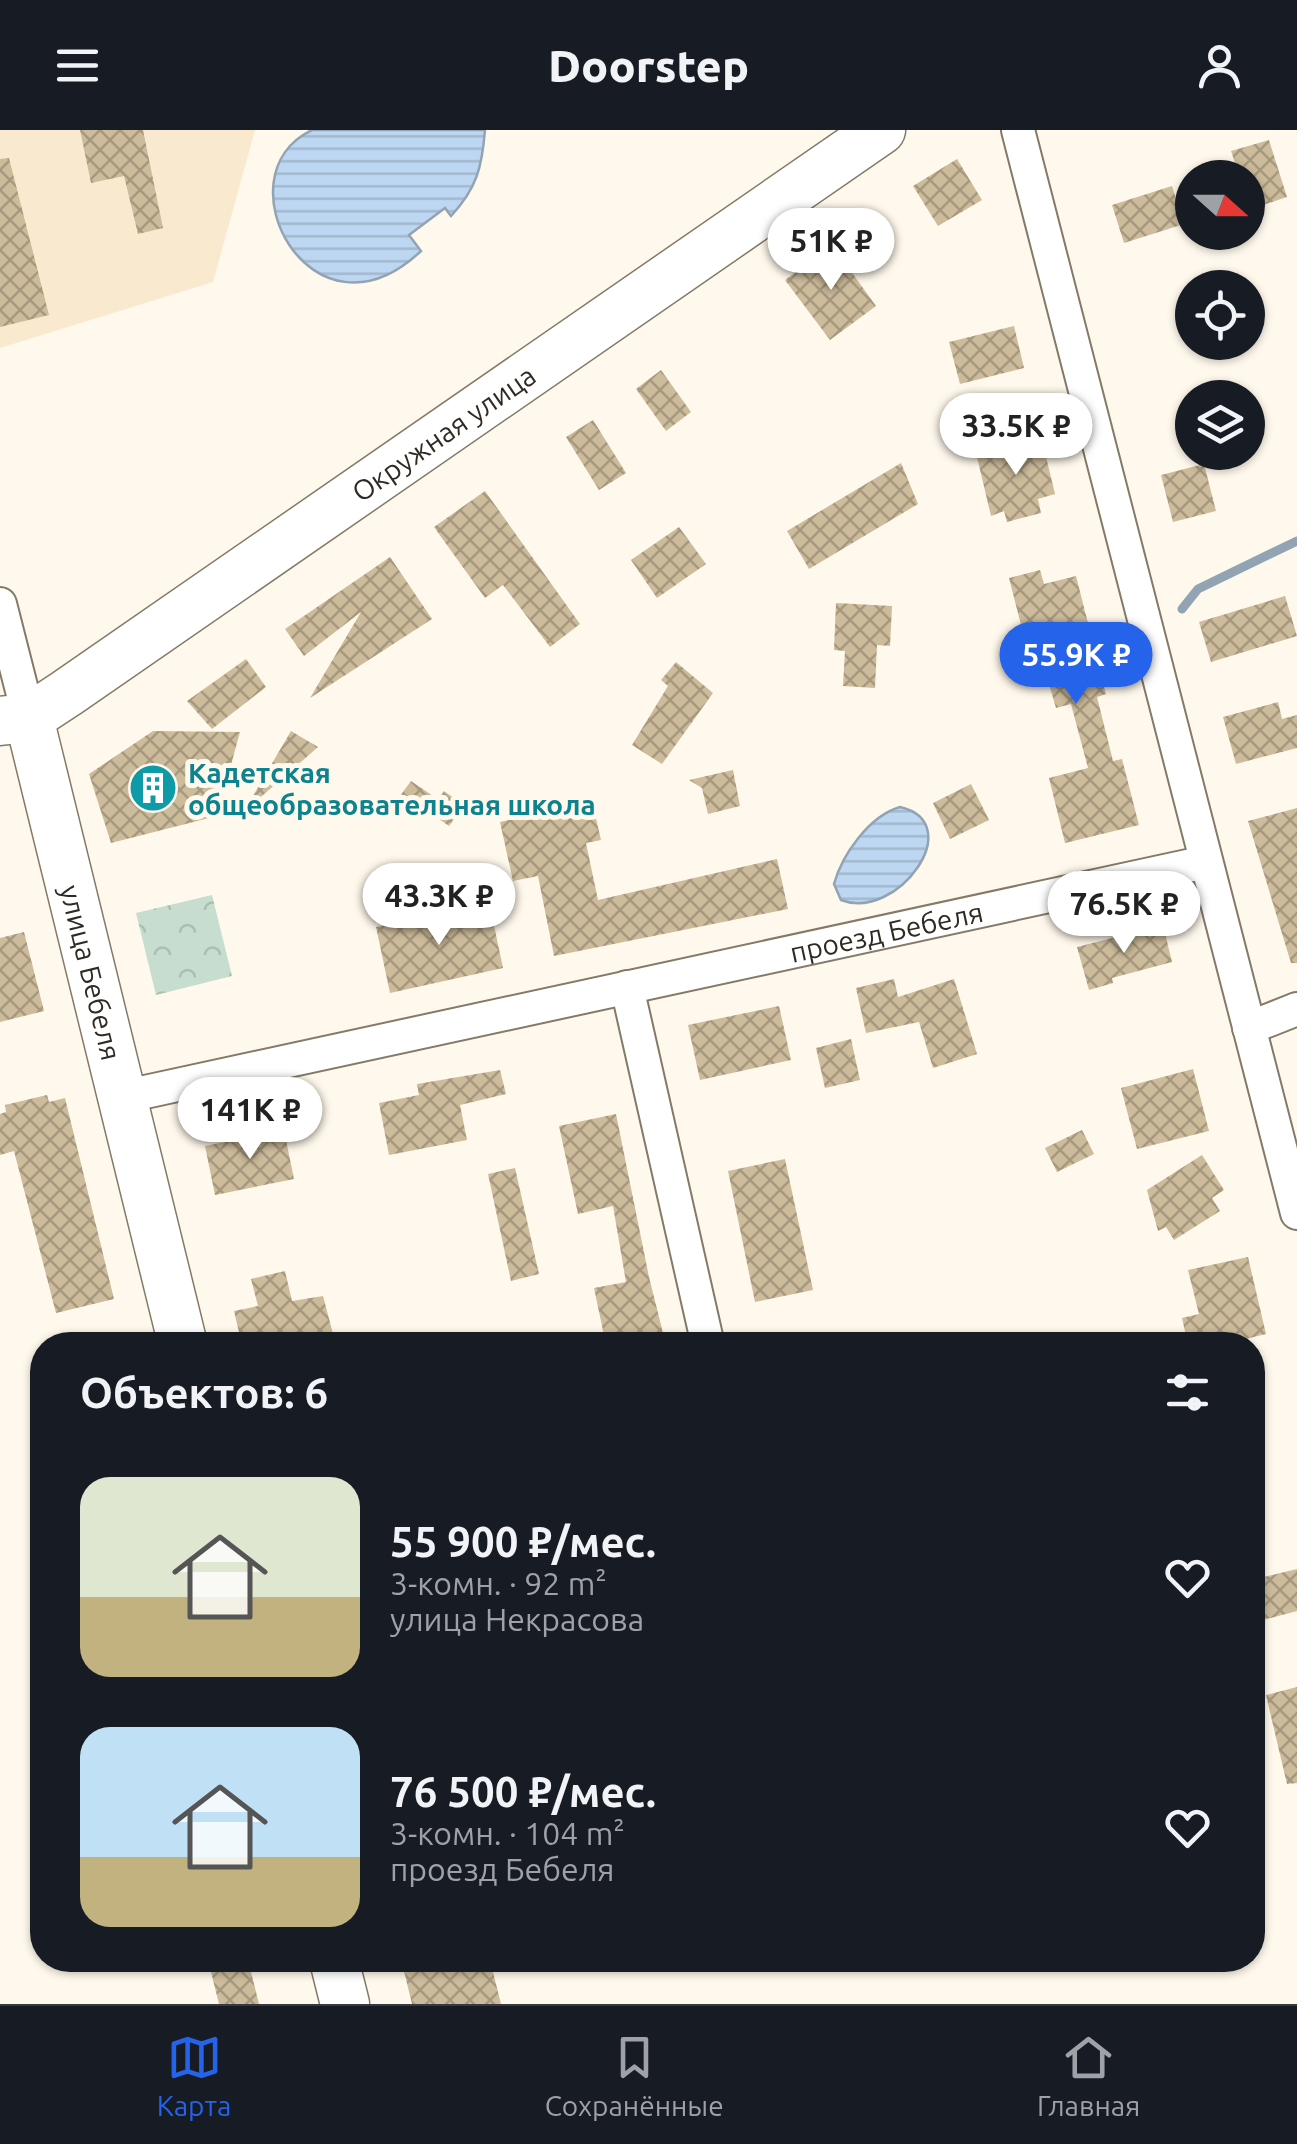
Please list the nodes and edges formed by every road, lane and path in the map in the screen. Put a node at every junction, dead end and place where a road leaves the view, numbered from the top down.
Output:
1 (881, 130) edge
2 (1018, 130) edge
3 (0, 604) edge
4 (14, 720) edge
5 (1206, 862) junction
6 (627, 987) junction
7 (1297, 1009) edge
8 (1249, 1028) junction
9 (122, 1096) junction
10 (1297, 1213) edge
11 (180, 1332) edge
12 (705, 1332) edge
13 (337, 1972) edge
14 (345, 2004) edge

1 - 4 main road, Окружная улица
2 - 5 street
3 - 4 street
4 - 9 main road, улица Бебеля
5 - 6 street, проезд Бебеля
5 - 8 street
6 - 9 street, проезд Бебеля
6 - 12 street
7 - 8 street
8 - 10 street
9 - 11 main road, улица Бебеля
13 - 14 main road

